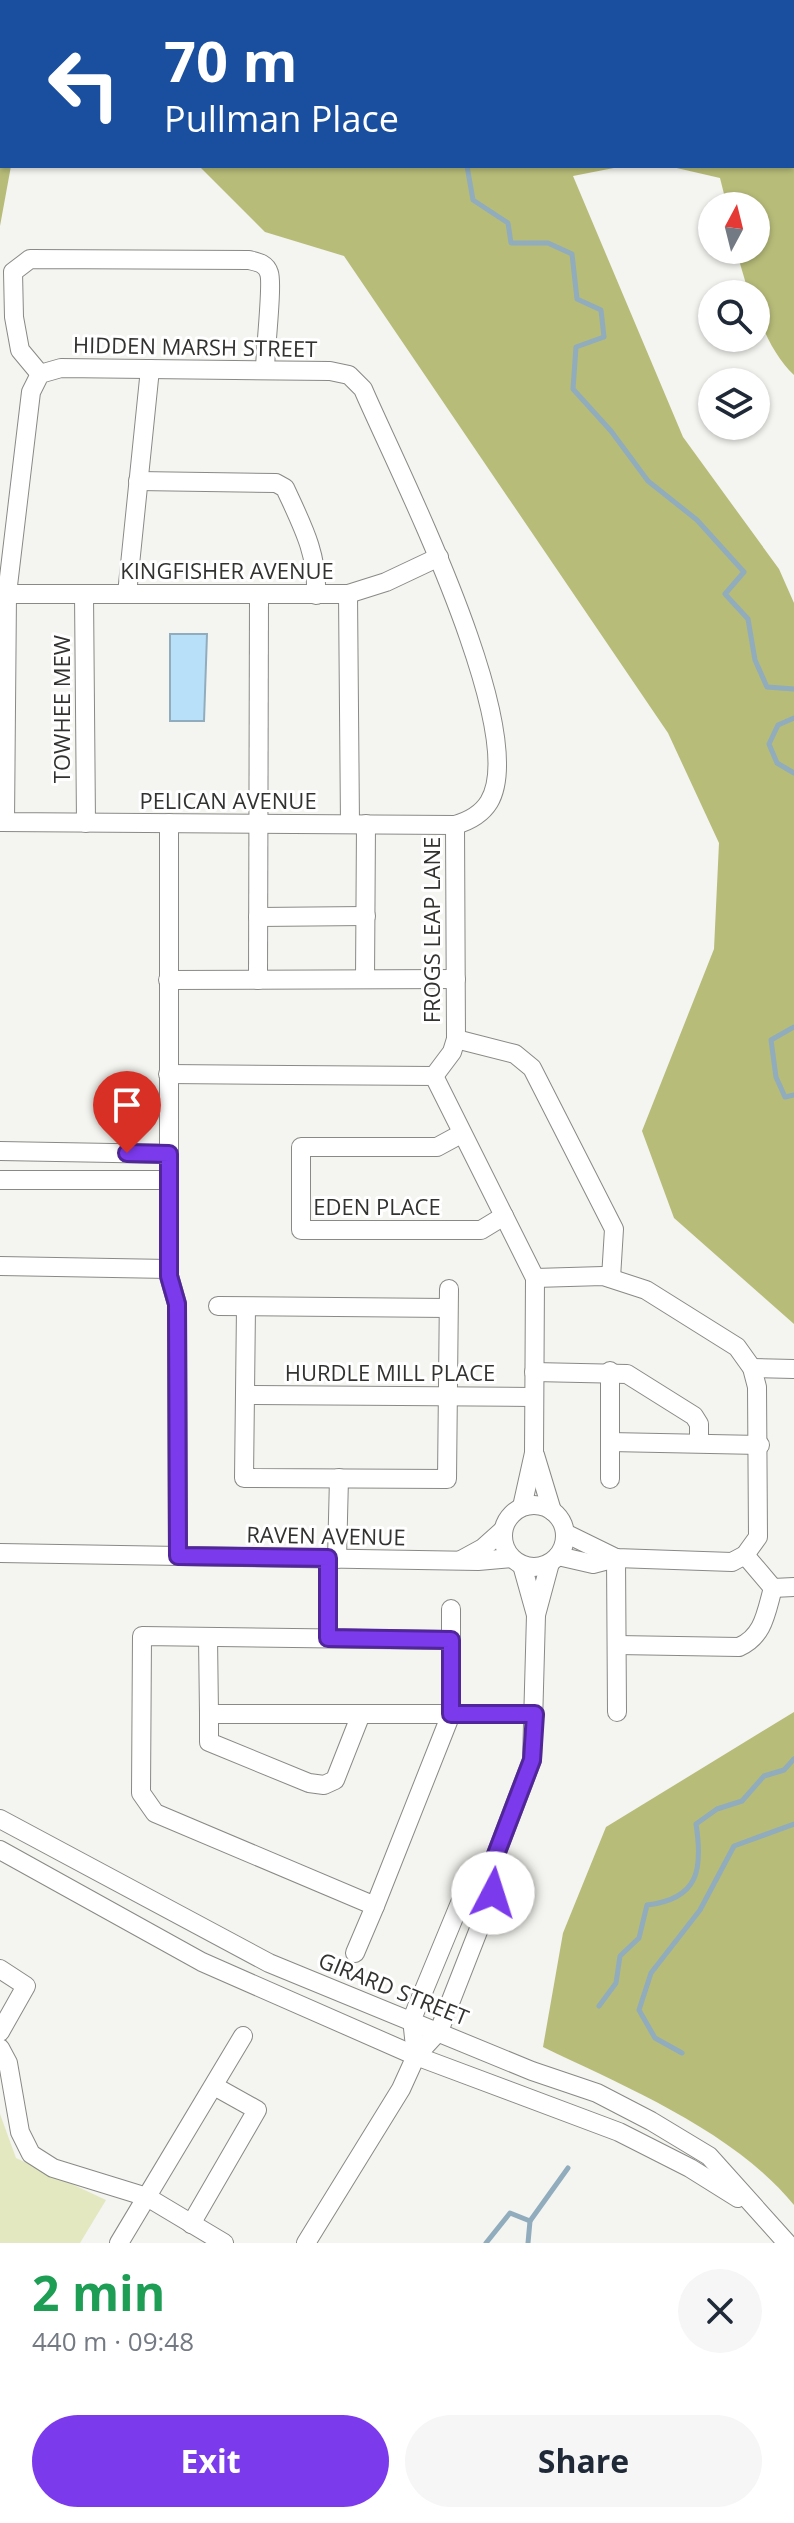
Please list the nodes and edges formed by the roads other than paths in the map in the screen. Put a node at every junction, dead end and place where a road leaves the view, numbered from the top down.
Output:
1 (150, 369) junction
2 (265, 370) junction
3 (40, 374) junction
4 (138, 481) junction
5 (439, 557) junction
6 (7, 594) junction
7 (84, 594) junction
8 (127, 594) junction
9 (348, 594) junction
10 (316, 595) junction
11 (259, 596) junction
12 (3, 822) edge
13 (86, 823) junction
14 (169, 823) junction
15 (258, 824) junction
16 (358, 824) junction
17 (455, 825) junction
18 (366, 916) junction
19 (258, 917) junction
20 (365, 979) junction
21 (456, 979) junction
22 (168, 980) junction
23 (258, 980) junction
24 (456, 1039) junction
25 (168, 1074) junction
26 (434, 1076) junction
27 (461, 1134) junction
28 (0, 1151) edge
29 (169, 1154) junction
30 (0, 1180) edge
31 (169, 1180) junction
32 (504, 1216) junction
33 (0, 1266) edge
34 (169, 1269) junction
35 (535, 1278) junction
36 (611, 1278) junction
37 (449, 1289) dead end
38 (218, 1306) dead end
39 (246, 1307) junction
40 (448, 1308) junction
41 (752, 1368) junction
42 (794, 1369) edge
43 (610, 1371) junction
44 (534, 1372) junction
45 (246, 1395) junction
46 (447, 1397) junction
47 (533, 1397) junction
48 (610, 1442) junction
49 (699, 1443) junction
50 (760, 1445) junction
51 (534, 1453) junction
52 (339, 1478) junction
53 (610, 1479) dead end
54 (522, 1507) junction
55 (552, 1511) junction
56 (503, 1530) junction
57 (565, 1533) junction
58 (0, 1553) edge
59 (745, 1555) junction
60 (178, 1556) junction
61 (616, 1558) junction
62 (333, 1559) junction
63 (554, 1560) junction
64 (458, 1561) junction
65 (516, 1561) junction
66 (794, 1587) edge
67 (773, 1588) junction
68 (451, 1609) dead end
69 (536, 1615) junction
70 (208, 1637) junction
71 (328, 1638) junction
72 (451, 1640) junction
73 (617, 1645) junction
74 (617, 1712) dead end
75 (209, 1714) junction
76 (361, 1714) junction
77 (451, 1714) junction
78 (535, 1714) junction
79 (0, 1819) edge
80 (0, 1850) edge
81 (490, 1870) junction
82 (375, 1906) junction
83 (355, 1953) dead end
84 (0, 1969) edge
85 (412, 2019) junction
86 (439, 2031) junction
87 (0, 2032) edge
88 (243, 2036) dead end
89 (0, 2048) edge
90 (416, 2056) junction
91 (214, 2086) junction
92 (147, 2197) junction
93 (759, 2212) junction
94 (191, 2224) junction
95 (119, 2243) edge
96 (224, 2243) edge
97 (306, 2243) edge
98 (787, 2243) edge

1 - 2 street, HIDDEN MARSH STREET
1 - 3 street, HIDDEN MARSH STREET
1 - 4 street
2 - 3 street
2 - 5 street, HIDDEN MARSH STREET
3 - 6 street
4 - 8 street
4 - 10 street
5 - 9 street, KINGFISHER AVENUE
5 - 17 street, HIDDEN MARSH STREET
6 - 7 street, KINGFISHER AVENUE
6 - 12 street
7 - 8 street, KINGFISHER AVENUE
7 - 13 street, TOWHEE MEW
8 - 11 street, KINGFISHER AVENUE
9 - 10 street, KINGFISHER AVENUE
9 - 16 street
10 - 11 street, KINGFISHER AVENUE
11 - 15 street
12 - 13 street, PELICAN AVENUE
13 - 14 street, PELICAN AVENUE
14 - 15 street, PELICAN AVENUE
14 - 22 street
15 - 16 street, PELICAN AVENUE
15 - 19 street
16 - 17 street, PELICAN AVENUE
16 - 18 street
17 - 21 street, FROGS LEAP LANE
18 - 19 street
18 - 20 street
19 - 23 street
20 - 21 street
20 - 23 street
21 - 24 street, FROGS LEAP LANE
22 - 23 street
22 - 25 street
24 - 26 street, FROGS LEAP LANE
24 - 36 street
25 - 26 street
25 - 29 street
26 - 27 street
27 - 32 street
27 - 32 street, EDEN PLACE
28 - 29 street
29 - 31 street
30 - 31 street
31 - 34 street
32 - 35 street
33 - 34 street
34 - 60 street
35 - 36 street
35 - 44 street
36 - 41 street
37 - 40 street
38 - 39 street
39 - 40 street
39 - 45 street
40 - 46 street
41 - 42 street
41 - 50 street
43 - 44 street
43 - 48 street
43 - 49 street
44 - 47 street
45 - 46 street, HURDLE MILL PLACE
45 - 52 street
46 - 47 street, HURDLE MILL PLACE
46 - 52 street
47 - 51 street
48 - 49 street
48 - 53 street
49 - 50 street
50 - 59 street
51 - 54 street
51 - 55 street
52 - 62 street
54 - 55 street
54 - 56 street
55 - 57 street
56 - 64 street
56 - 65 street
57 - 61 street
57 - 63 street
58 - 60 street, RAVEN AVENUE
59 - 61 street
59 - 67 street
60 - 62 street, RAVEN AVENUE
61 - 63 street
61 - 73 street
62 - 64 street, RAVEN AVENUE
62 - 71 street
63 - 65 street
63 - 69 street
64 - 65 street, RAVEN AVENUE
65 - 69 street
66 - 67 street
67 - 73 street
68 - 72 street
69 - 78 street
70 - 71 street
70 - 75 street
70 - 82 street
71 - 72 street
72 - 77 street
73 - 74 street
75 - 76 street
75 - 76 street
76 - 77 street
77 - 78 street
77 - 82 street
78 - 81 street
79 - 85 street, GIRARD STREET
80 - 90 street, GIRARD STREET
81 - 85 street
81 - 86 street
82 - 83 street
84 - 87 street
85 - 86 street, GIRARD STREET
85 - 90 street
86 - 90 street
86 - 93 street, GIRARD STREET
88 - 91 street
89 - 92 street
90 - 93 street, GIRARD STREET
90 - 97 street
91 - 92 street
91 - 94 street
92 - 94 street
92 - 95 street
93 - 98 street, GIRARD STREET
94 - 96 street

